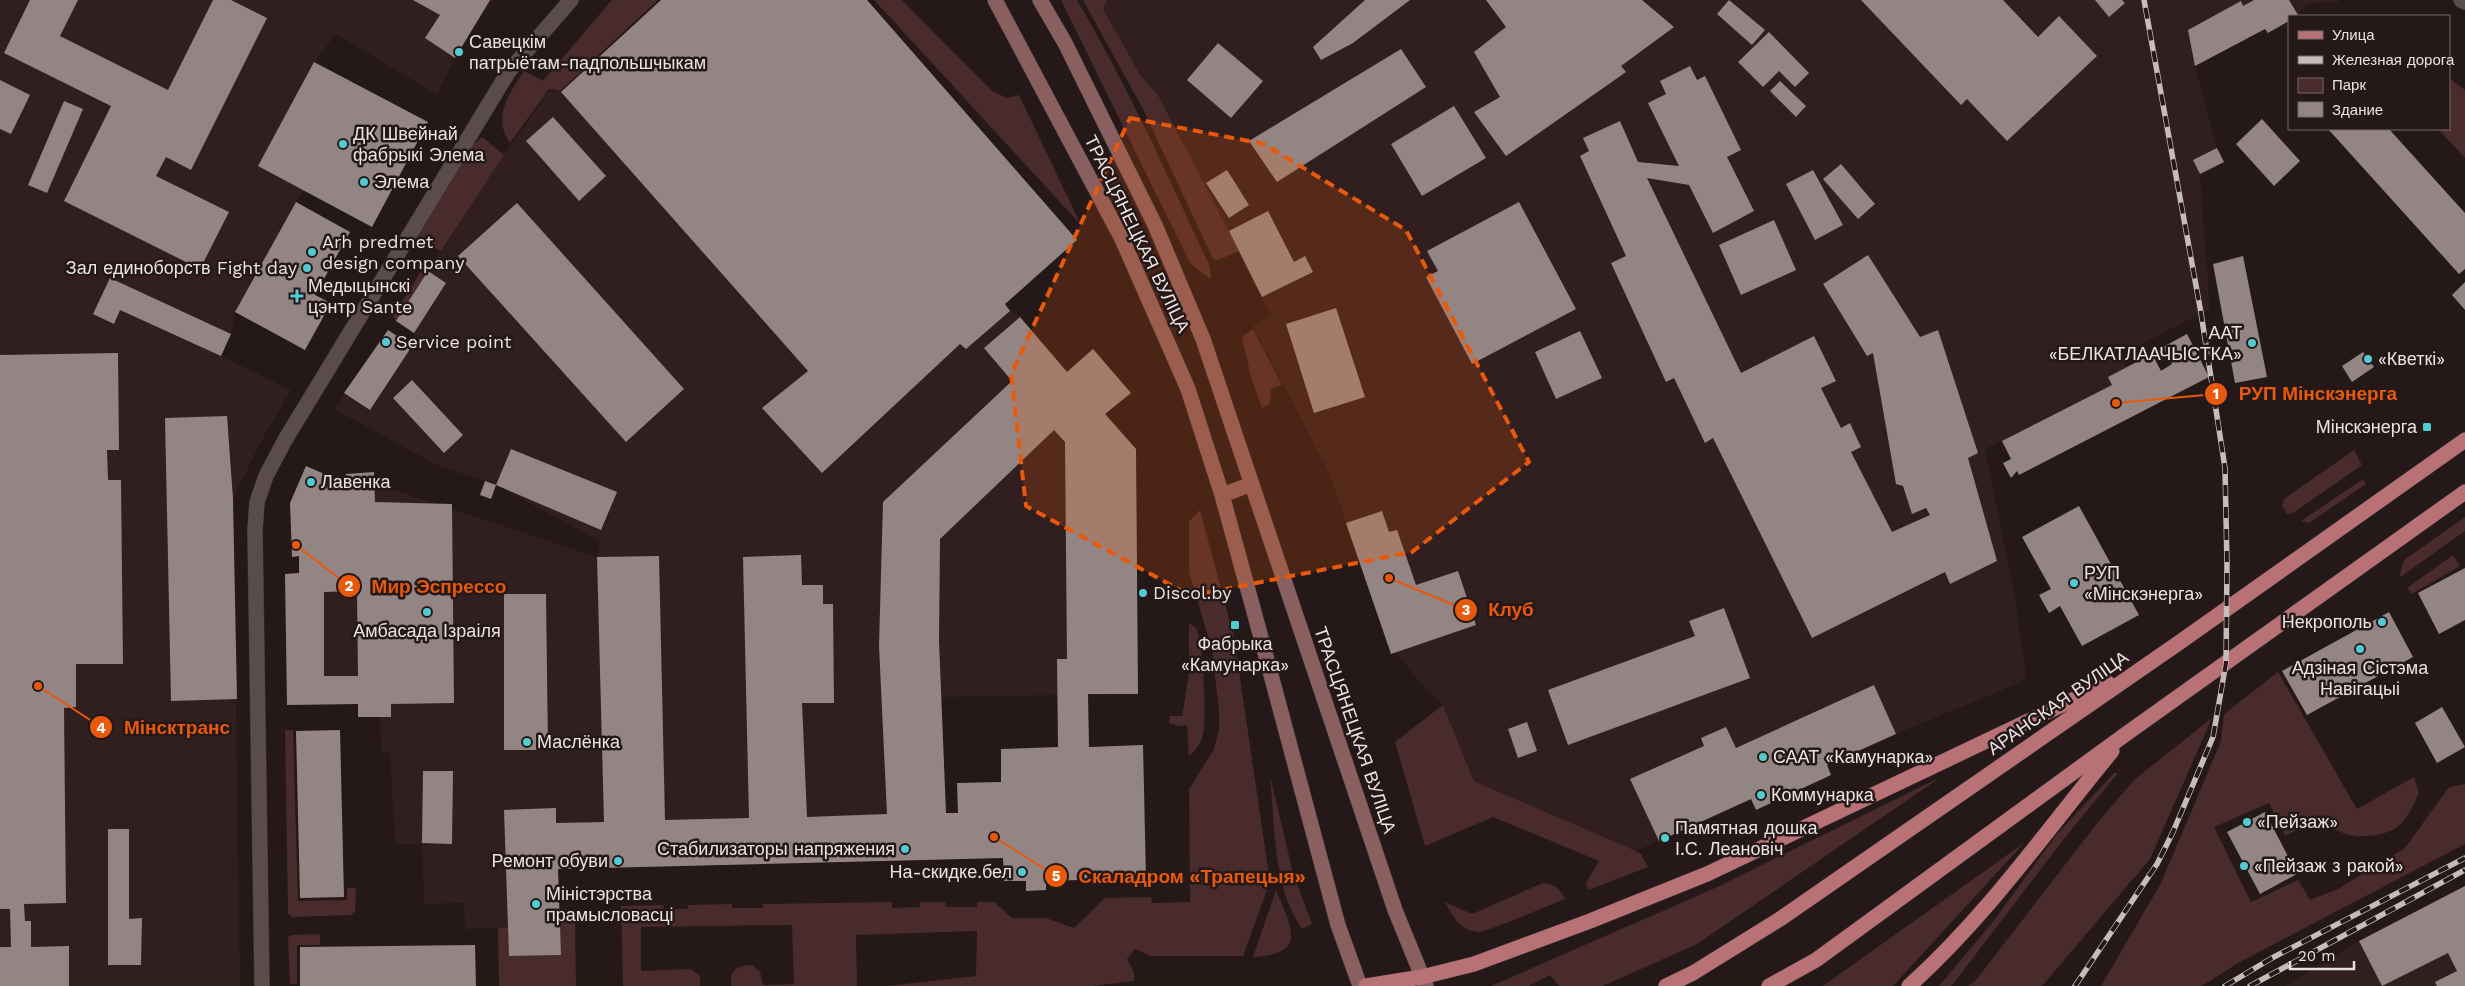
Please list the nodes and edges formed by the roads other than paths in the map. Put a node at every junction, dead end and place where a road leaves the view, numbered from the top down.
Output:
1 (571, 0) edge
2 (995, 0) edge
3 (1040, 0) edge
4 (2461, 0) edge
5 (2465, 2) edge
6 (2465, 440) edge
7 (1252, 484) junction
8 (2465, 492) edge
9 (1222, 495) junction
10 (2150, 662) junction
11 (2126, 734) junction
12 (1424, 982) edge
13 (262, 986) edge
14 (1360, 986) edge
15 (1366, 986) edge
16 (1666, 986) edge
17 (1769, 986) edge
18 (1909, 986) edge

1 - 13 street
2 - 9 main road, ТРАСЦЯНЕЦКАЯ ВУЛІЦА
3 - 7 main road, ТРАСЦЯНЕЦКАЯ ВУЛІЦА
4 - 5 street
6 - 10 main road, АРАНСКАЯ ВУЛІЦА
7 - 9 main road
7 - 12 main road, ТРАСЦЯНЕЦКАЯ ВУЛІЦА
8 - 11 main road
9 - 14 main road, ТРАСЦЯНЕЦКАЯ ВУЛІЦА
10 - 12 main road
10 - 16 main road, АРАНСКАЯ ВУЛІЦА
11 - 17 main road
11 - 18 main road
12 - 15 main road

